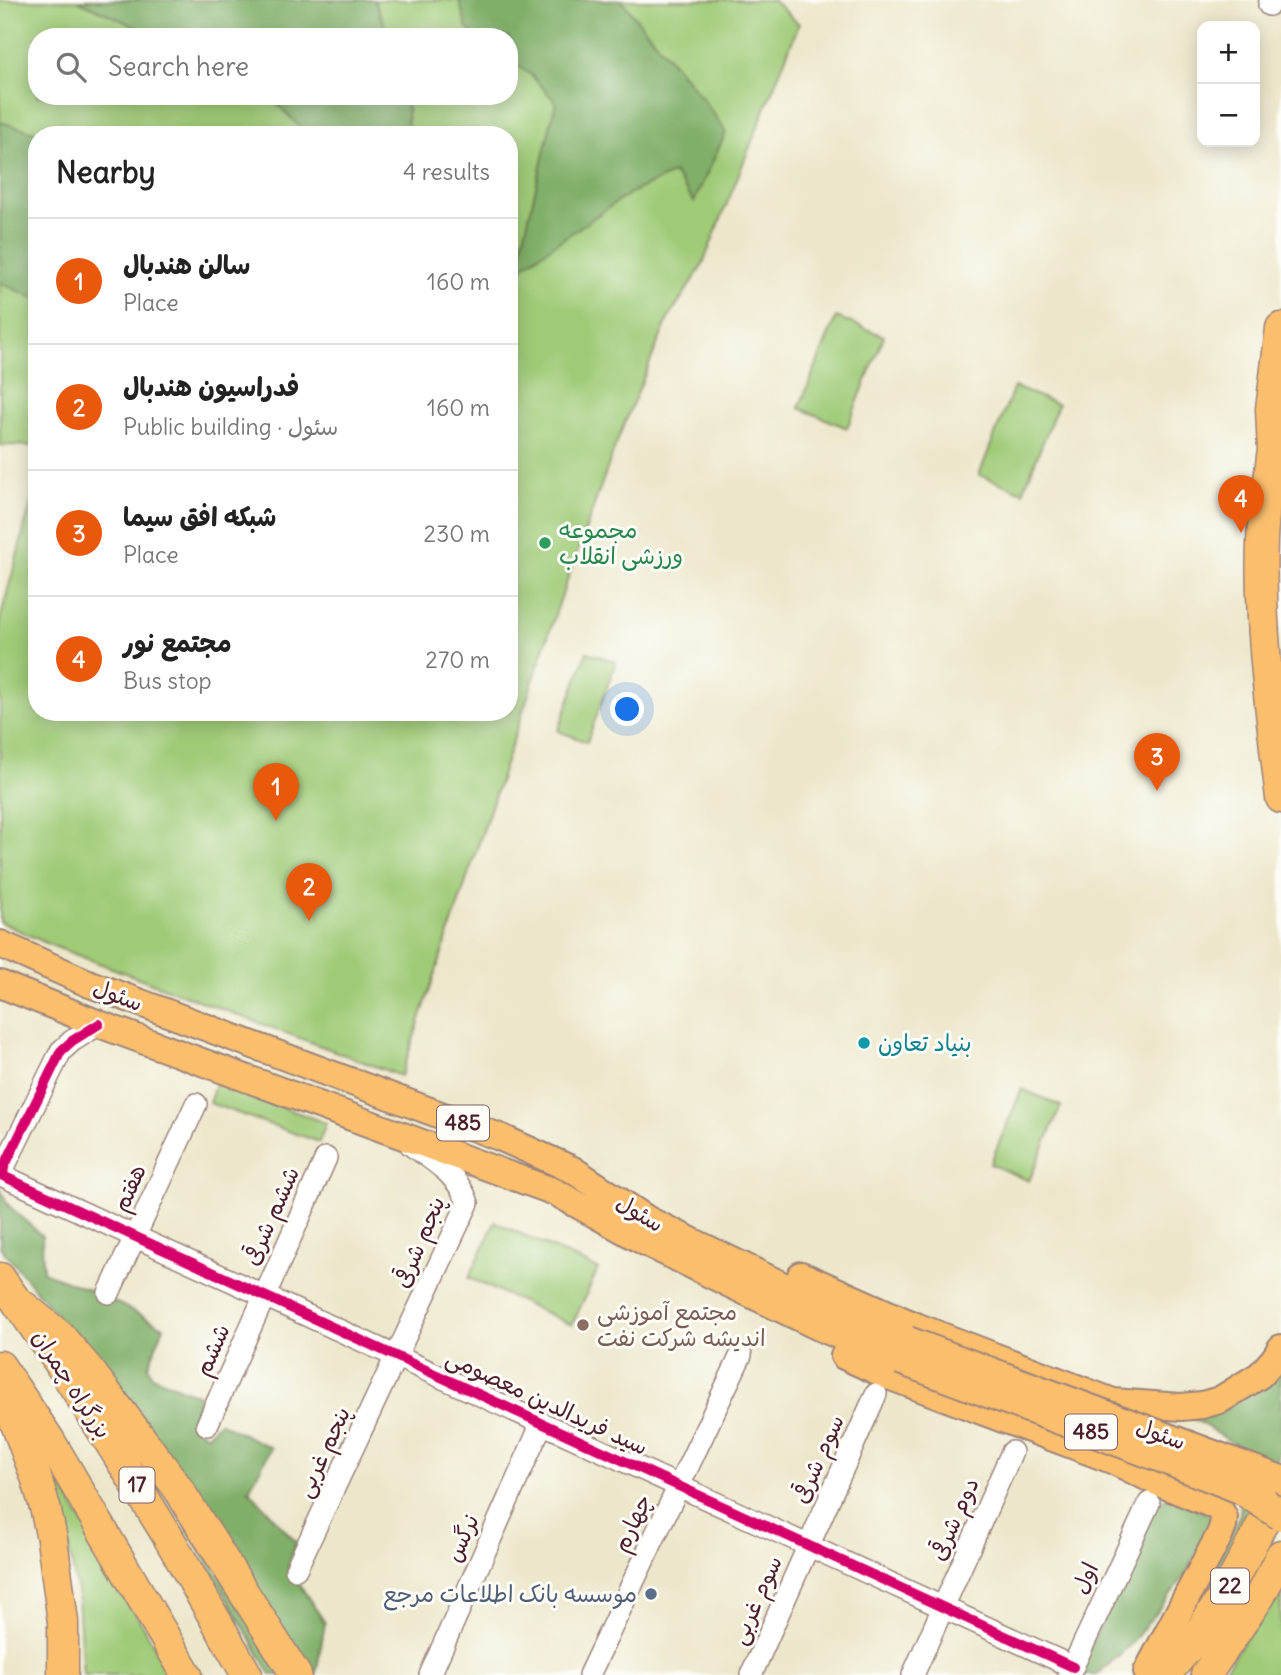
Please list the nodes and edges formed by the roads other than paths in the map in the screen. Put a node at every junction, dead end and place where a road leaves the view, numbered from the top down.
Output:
1 (1281, 328) edge
2 (1272, 456) junction
3 (1281, 564) edge
4 (1281, 798) edge
5 (0, 944) edge
6 (0, 984) edge
7 (99, 1024) junction
8 (196, 1104) dead end
9 (396, 1134) junction
10 (326, 1158) dead end
11 (573, 1170) junction
12 (555, 1192) junction
13 (136, 1237) junction
14 (9, 1289) edge
15 (109, 1293) dead end
16 (264, 1296) junction
17 (1281, 1348) edge
18 (904, 1350) junction
19 (741, 1354) dead end
20 (396, 1357) junction
21 (0, 1366) edge
22 (0, 1382) edge
23 (876, 1394) dead end
24 (1113, 1402) junction
25 (542, 1423) junction
26 (207, 1425) dead end
27 (1012, 1452) dead end
28 (1112, 1460) junction
29 (1281, 1479) edge
30 (679, 1486) junction
31 (1281, 1488) edge
32 (1247, 1493) junction
33 (1149, 1503) dead end
34 (1281, 1505) edge
35 (1281, 1515) edge
36 (809, 1546) junction
37 (1281, 1555) edge
38 (296, 1569) dead end
39 (943, 1607) junction
40 (1071, 1671) edge
41 (1149, 1674) edge
42 (63, 1675) edge
43 (187, 1675) edge
44 (247, 1675) edge
45 (296, 1675) edge
46 (430, 1675) edge
47 (589, 1675) edge
48 (751, 1675) edge
49 (912, 1675) edge
50 (1206, 1675) edge

1 - 2 highway
2 - 3 highway
2 - 4 highway
5 - 11 main road, سئول / 485
6 - 7 main road, سئول / 485
7 - 9 main road, سئول / 485
7 - 13 street, سید فریدالدین معصومی
8 - 13 street, هفتم
9 - 12 main road, سئول / 485
9 - 20 street, پنجم شرقی
10 - 16 street, ششم شرقی
11 - 18 main road, سئول / 485
11 - 24 main road
12 - 18 main road, سئول / 485
12 - 28 main road
13 - 15 street, هفتم
13 - 16 street, سید فریدالدین معصومی
14 - 44 highway, بزرگراه چمران / 17
14 - 45 highway
16 - 20 street, سید فریدالدین معصومی
16 - 26 street, ششم
17 - 24 main road
18 - 29 main road, سئول / 485, bridge
18 - 32 main road, سئول / 485, bridge
19 - 30 street, چهارم
20 - 25 street, سید فریدالدین معصومی
20 - 38 street, پنجم غربی
21 - 43 highway, 17
22 - 42 highway
23 - 36 street, سوم شرقی
24 - 28 main road
25 - 30 street, سید فریدالدین معصومی
25 - 46 street, نرگس
27 - 39 street, دوم شرقی
28 - 41 main road
30 - 36 street, سید فریدالدین معصومی
30 - 47 street, چهارم
31 - 41 highway, 22
32 - 34 main road, سئول / 485, bridge
32 - 35 highway, bridge
33 - 40 street, اول
36 - 39 street, سید فریدالدین معصومی
36 - 48 street, سوم غربی
37 - 50 highway, 22
39 - 40 street, سید فریدالدین معصومی
39 - 49 street, دوم شرقی

